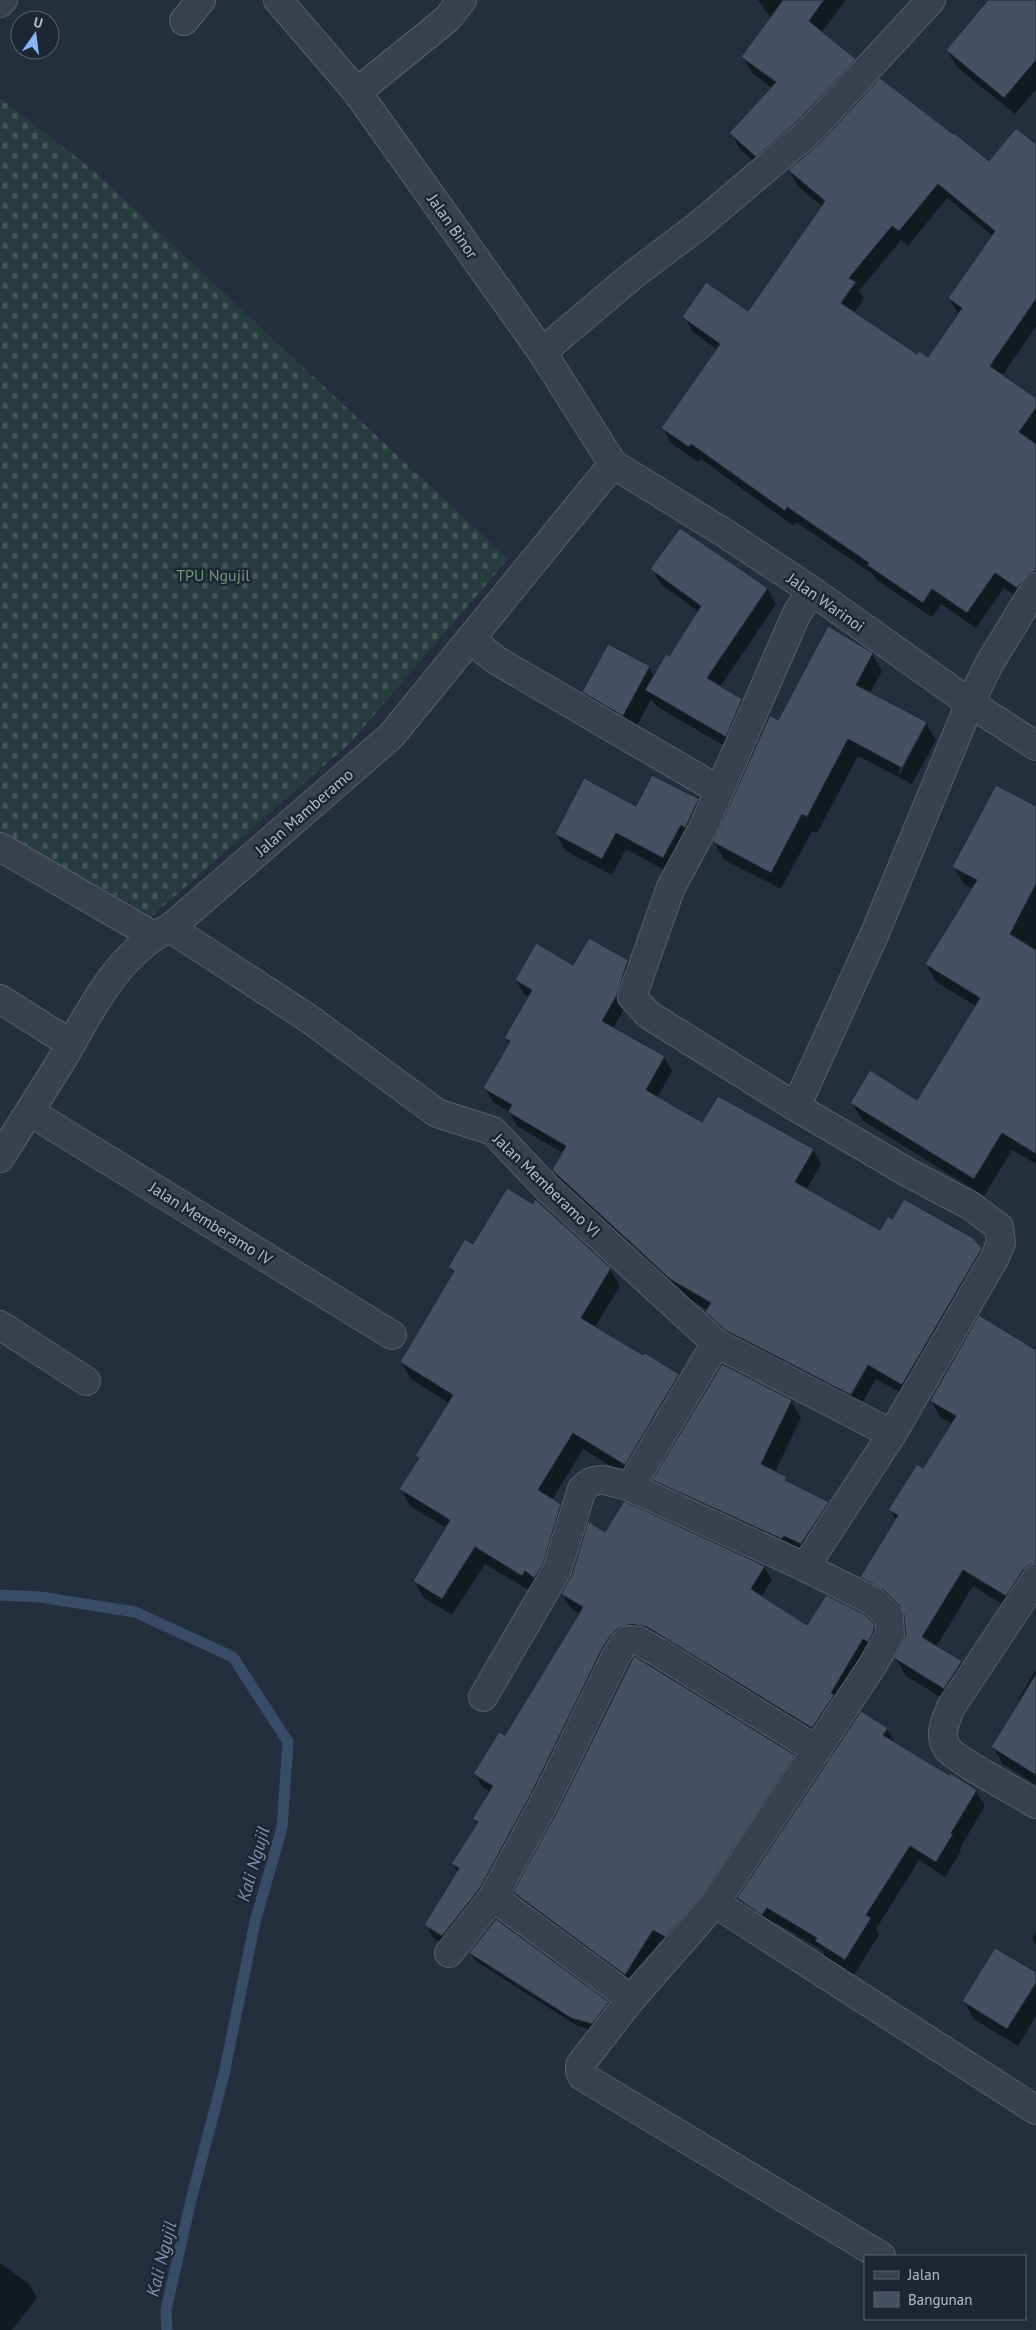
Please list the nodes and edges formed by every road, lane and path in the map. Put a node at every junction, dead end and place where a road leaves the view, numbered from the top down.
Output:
1 (3, 0) edge
2 (201, 0) edge
3 (278, 0) edge
4 (462, 0) edge
5 (931, 0) edge
6 (0, 3) edge
7 (184, 21) dead end
8 (357, 92) junction
9 (542, 352) junction
10 (613, 464) junction
11 (1036, 587) edge
12 (812, 591) junction
13 (470, 639) junction
14 (970, 703) junction
15 (1036, 746) edge
16 (719, 790) junction
17 (0, 847) edge
18 (162, 932) junction
19 (0, 999) edge
20 (71, 1044) junction
21 (796, 1107) junction
22 (30, 1112) junction
23 (0, 1158) edge
24 (0, 1325) edge
25 (392, 1335) dead end
26 (716, 1343) junction
27 (86, 1382) dead end
28 (892, 1434) junction
29 (630, 1487) junction
30 (805, 1568) junction
31 (1036, 1579) edge
32 (483, 1697) dead end
33 (817, 1750) junction
34 (1036, 1804) edge
35 (493, 1897) junction
36 (715, 1903) junction
37 (449, 1953) dead end
38 (631, 1999) junction
39 (1036, 2110) edge
40 (879, 2255) edge

1 - 6 street
2 - 7 street
3 - 8 street, Jalan Binor
4 - 8 street
5 - 9 street
8 - 9 street, Jalan Binor
9 - 10 street, Jalan Binor
10 - 12 street, Jalan Warinoi
10 - 13 street, Jalan Mamberamo
11 - 14 street
12 - 14 street, Jalan Warinoi
12 - 16 street
13 - 16 street
13 - 18 street, Jalan Mamberamo
14 - 15 street, Jalan Warinoi
14 - 21 street
16 - 21 street
17 - 18 street, Jalan Memberamo VI
18 - 20 street, Jalan Mamberamo
18 - 26 street, Jalan Memberamo VI
19 - 20 street
20 - 22 street, Jalan Mamberamo
21 - 28 street
22 - 23 street, Jalan Mamberamo
22 - 25 street, Jalan Memberamo IV
24 - 27 street
26 - 28 street, Jalan Memberamo VI
26 - 29 street
28 - 30 street
29 - 30 street
29 - 32 street
30 - 33 street
31 - 34 street
33 - 35 street
33 - 36 street
35 - 37 street
35 - 38 street
36 - 38 street
36 - 39 street
38 - 40 street

